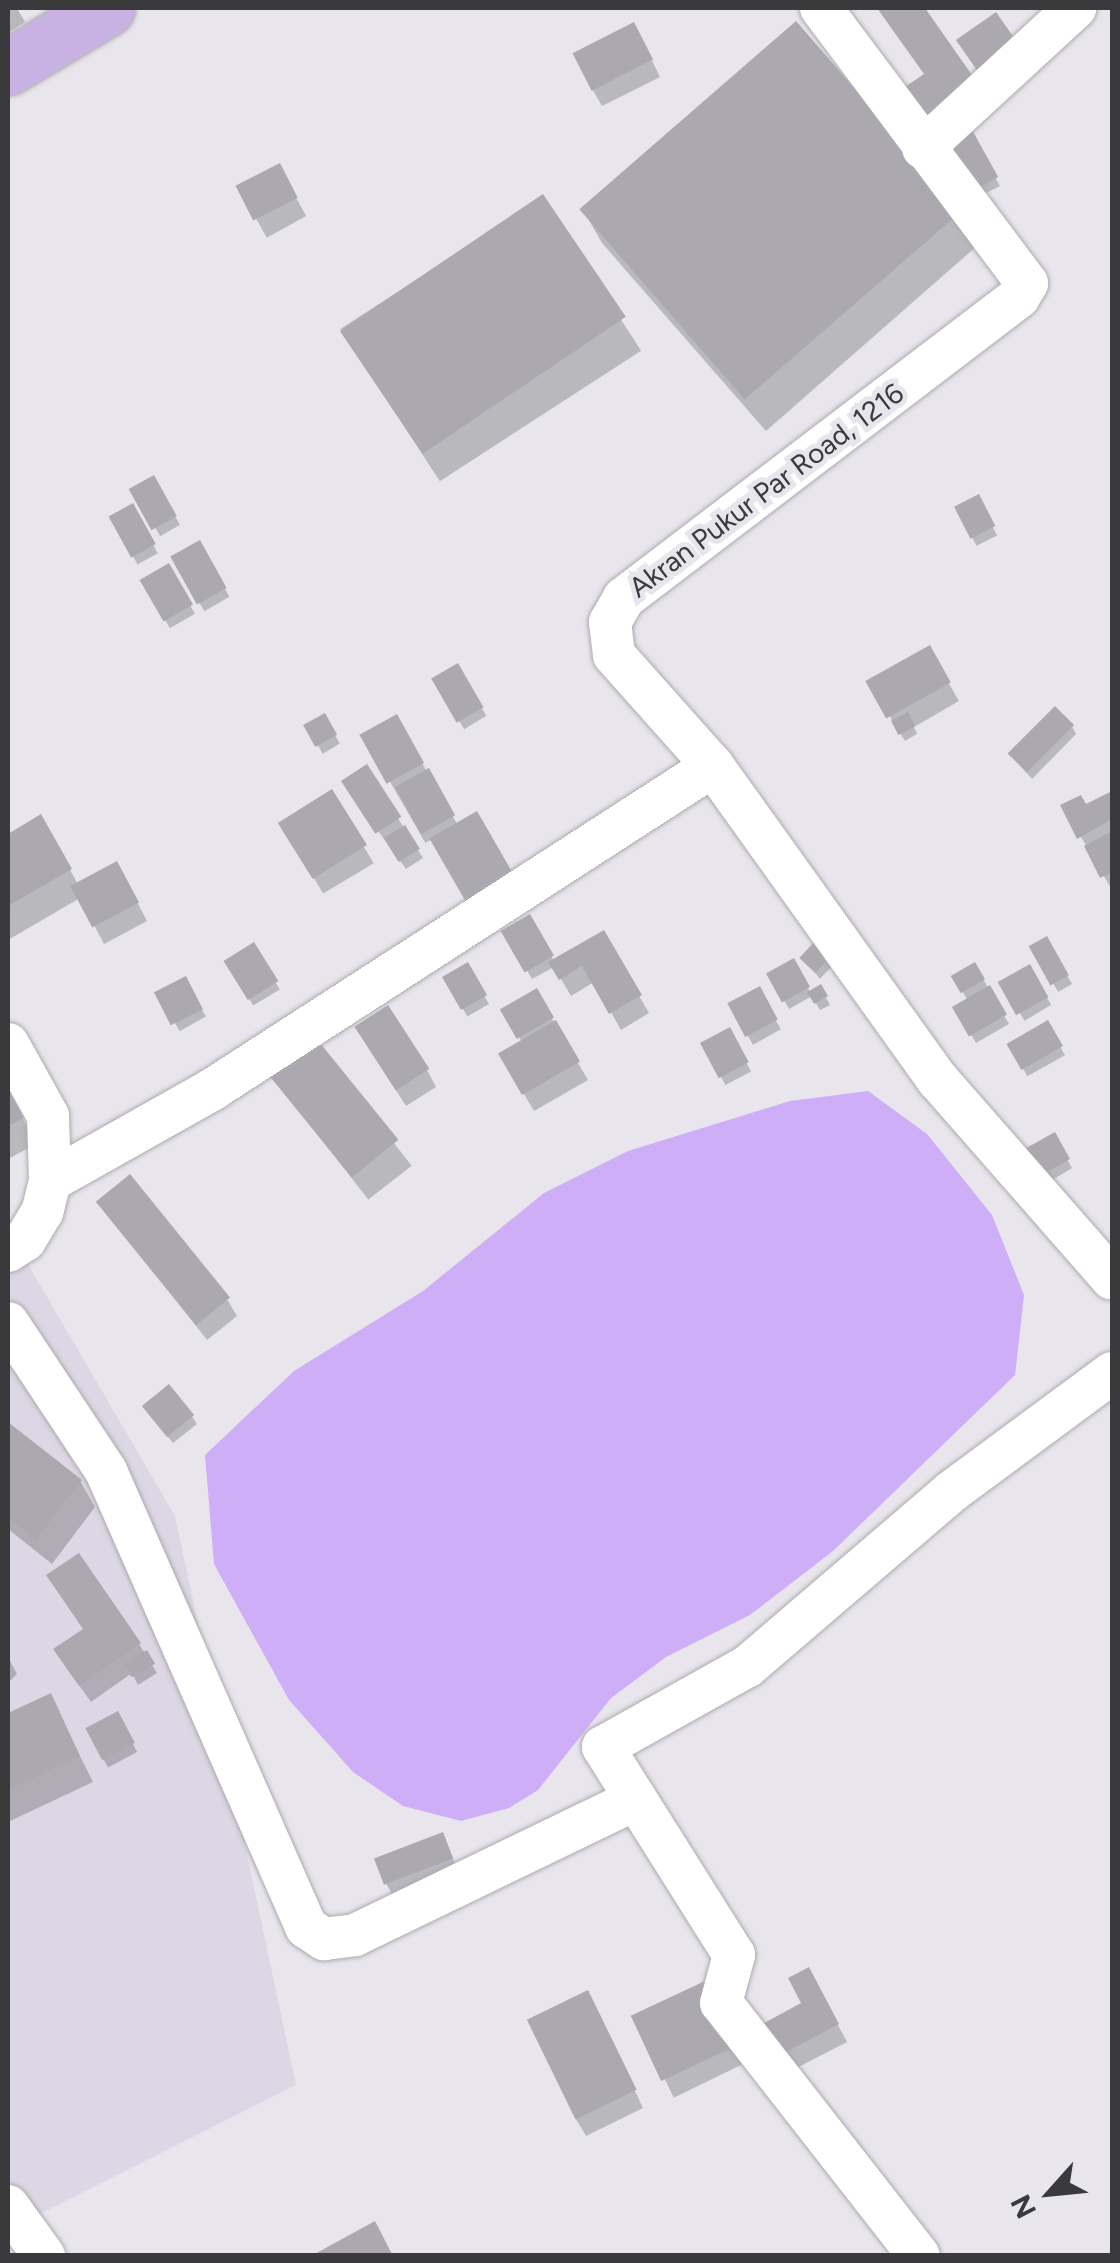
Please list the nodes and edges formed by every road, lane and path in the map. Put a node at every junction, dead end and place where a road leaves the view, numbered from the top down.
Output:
1 (107, 8) edge
2 (822, 8) edge
3 (1074, 8) edge
4 (8, 67) edge
5 (924, 148) junction
6 (713, 766) junction
7 (8, 1044) edge
8 (50, 1180) junction
9 (8, 1251) edge
10 (1112, 1279) edge
11 (8, 1323) edge
12 (1112, 1373) edge
13 (636, 1799) junction
14 (918, 2256) edge

1 - 4 highway
2 - 5 street, Akran Pukur Par Road, 1216
3 - 5 street
5 - 6 street, Akran Pukur Par Road, 1216
6 - 8 street
6 - 10 street, Akran Pukur Par Road, 1216
7 - 8 street
8 - 9 street
11 - 13 street
12 - 13 street
13 - 14 street

